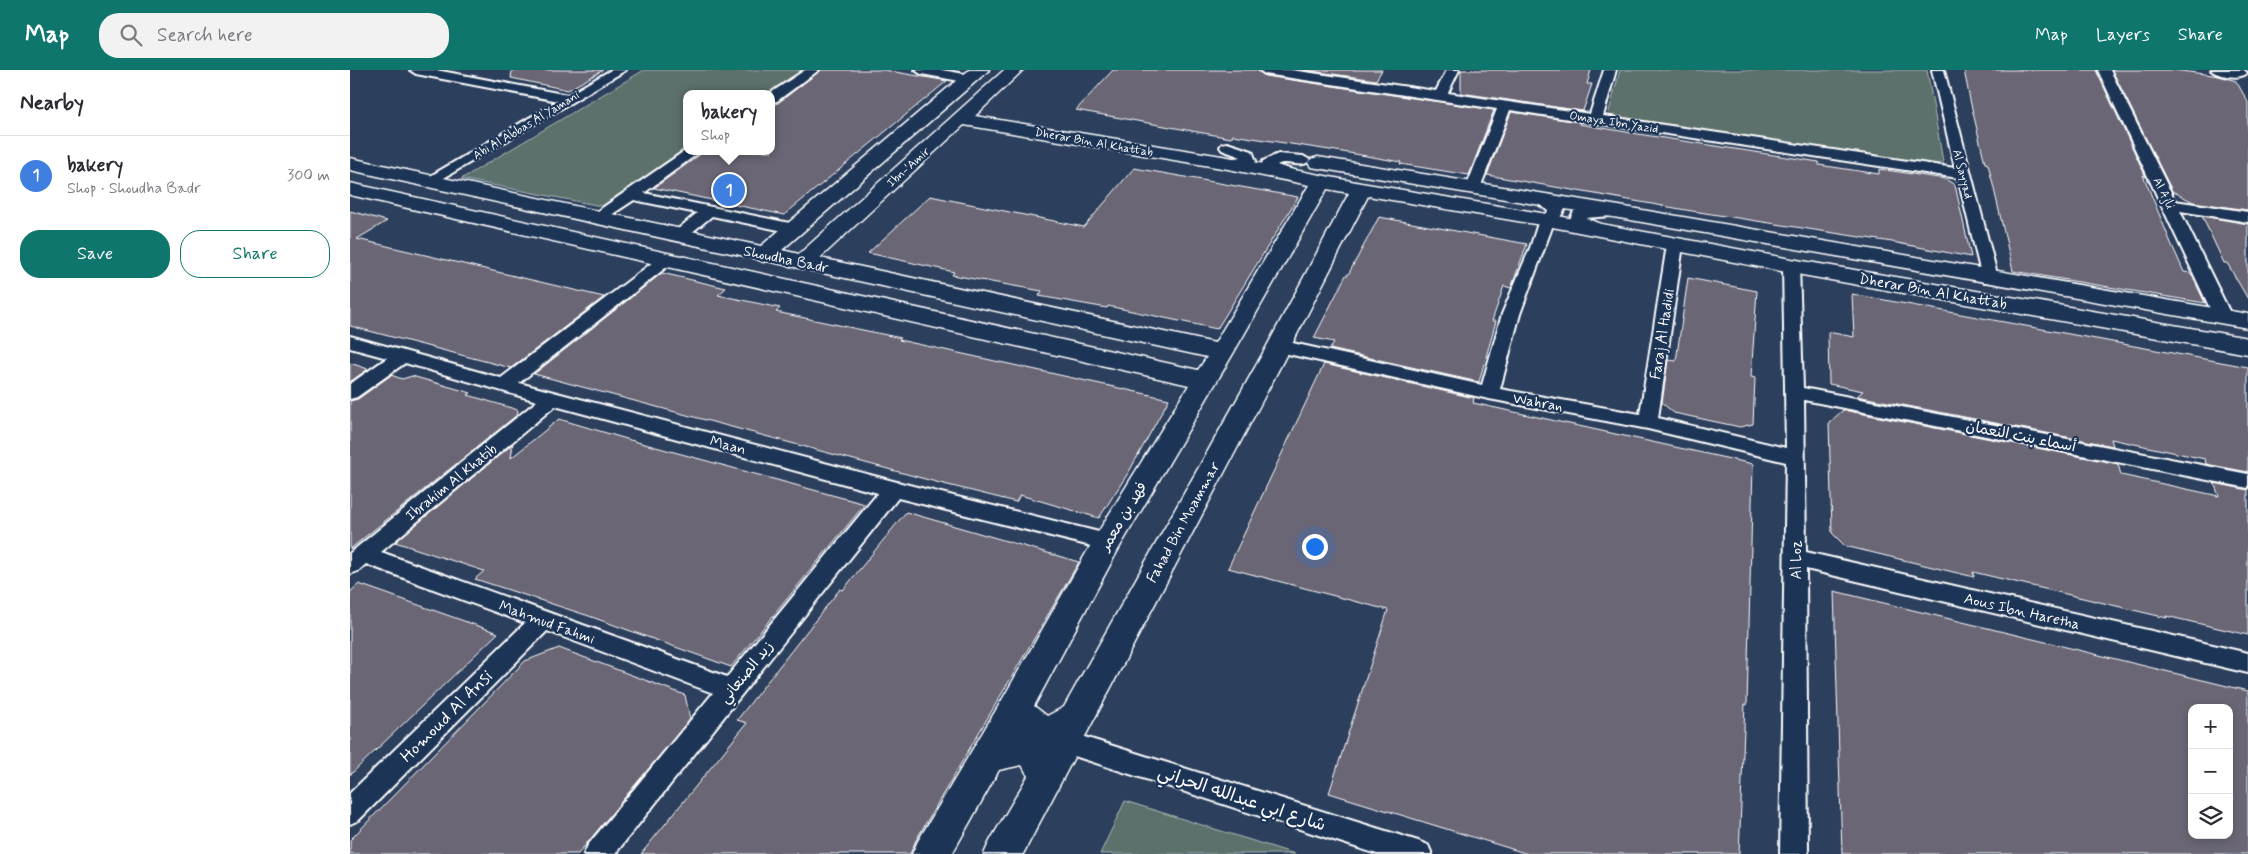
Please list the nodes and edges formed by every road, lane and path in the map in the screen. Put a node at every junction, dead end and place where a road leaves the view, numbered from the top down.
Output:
1 (416, 70) edge
2 (620, 70) edge
3 (813, 70) edge
4 (921, 70) edge
5 (1014, 70) edge
6 (1265, 70) edge
7 (1453, 70) edge
8 (1610, 70) edge
9 (1938, 70) edge
10 (2104, 70) edge
11 (2217, 70) edge
12 (976, 74) edge
13 (2243, 75) edge
14 (775, 96) edge
15 (1440, 96) junction
16 (569, 99) junction
17 (976, 104) junction
18 (1506, 106) junction
19 (960, 119) junction
20 (1595, 119) junction
21 (688, 155) edge
22 (1228, 155) junction
23 (350, 164) edge
24 (1963, 174) junction
25 (1309, 179) junction
26 (432, 181) junction
27 (1473, 188) junction
28 (350, 189) edge
29 (489, 195) junction
30 (633, 195) junction
31 (1357, 197) junction
32 (1540, 200) junction
33 (2169, 204) junction
34 (548, 207) junction
35 (709, 211) junction
36 (1619, 212) junction
37 (461, 214) junction
38 (2248, 217) edge
39 (597, 218) junction
40 (1547, 220) junction
41 (518, 226) junction
42 (793, 228) junction
43 (679, 235) junction
44 (1618, 235) junction
45 (1675, 245) junction
46 (762, 255) junction
47 (667, 259) junction
48 (802, 263) junction
49 (1791, 266) junction
50 (1990, 278) junction
51 (2223, 317) junction
52 (2248, 321) edge
53 (350, 342) edge
54 (1193, 346) junction
55 (1279, 346) junction
56 (2248, 346) edge
57 (1222, 352) junction
58 (403, 356) junction
59 (1174, 373) junction
60 (1204, 380) junction
61 (505, 385) junction
62 (1793, 392) junction
63 (350, 393) edge
64 (1490, 393) junction
65 (552, 399) junction
66 (1648, 422) junction
67 (1796, 456) junction
68 (2248, 481) edge
69 (893, 489) junction
70 (1107, 542) junction
71 (1797, 558) junction
72 (356, 560) edge
73 (543, 620) junction
74 (2248, 663) edge
75 (732, 689) junction
76 (1014, 711) junction
77 (1070, 730) junction
78 (988, 756) junction
79 (1048, 775) junction
80 (350, 811) edge
81 (598, 854) edge
82 (931, 854) edge
83 (1004, 854) edge
84 (1418, 854) edge
85 (1794, 854) edge

1 - 16 street
2 - 16 street, Abi Al Abbas Al Yamani
3 - 14 street
4 - 12 street
5 - 17 street, Ibn-'Amir
6 - 15 street, Omaya Ibn Yazid
7 - 15 street
8 - 20 street
9 - 24 street, Al Sayyad
10 - 33 street, Al Ajli
11 - 13 street
12 - 42 street, Ibn-'Amir
15 - 18 street, Omaya Ibn Yazid
16 - 26 street, Abi Al Abbas Al Yamani
17 - 19 street, Ibn-'Amir
17 - 22 street, Dherar Bin Al Khattab
18 - 20 street, Omaya Ibn Yazid
18 - 27 street
19 - 22 street, Dherar Bin Al Khattab
19 - 48 street, Ibn-'Amir
20 - 24 street, Omaya Ibn Yazid
21 - 30 street
22 - 25 street, Dherar Bin Al Khattab
23 - 26 street, Shoudha Badr
24 - 50 street, Al Sayyad
25 - 27 street, Dherar Bin Al Khattab
25 - 31 street, Dherar Bin Al Khattab
25 - 57 street, فهد بن معمر
26 - 29 street, Shoudha Badr
27 - 32 street, Dherar Bin Al Khattab
28 - 37 street, Shoudha Badr
29 - 34 street, Shoudha Badr
29 - 37 street
30 - 35 street
30 - 39 street
31 - 40 street, Dherar Bin Al Khattab
31 - 55 street, Fahad Bin Moammar
32 - 36 street, Dherar Bin Al Khattab
32 - 40 street
33 - 38 street
33 - 51 street, Al Ajli
34 - 39 street, Shoudha Badr
34 - 41 street
35 - 42 street
35 - 43 street
36 - 44 street, Dherar Bin Al Khattab
36 - 50 street, Dherar Bin Al Khattab
37 - 41 street, Shoudha Badr
39 - 43 street, Shoudha Badr
40 - 44 street, Dherar Bin Al Khattab
40 - 64 street
41 - 47 street, Shoudha Badr
42 - 46 street, Ibn-'Amir
43 - 46 street, Shoudha Badr
44 - 45 street, Dherar Bin Al Khattab
45 - 49 street, Dherar Bin Al Khattab
45 - 66 street, Faraj Al Hadidi
46 - 48 street, Shoudha Badr
47 - 59 street, Shoudha Badr
47 - 61 street
48 - 54 street, Shoudha Badr
49 - 56 street, Dherar Bin Al Khattab
49 - 62 street, Al Loz
50 - 51 street, Dherar Bin Al Khattab
51 - 52 street, Dherar Bin Al Khattab
53 - 58 street, Maan
54 - 57 street, Shoudha Badr
54 - 59 street
55 - 64 street, Wahran
55 - 77 street, Fahad Bin Moammar
57 - 60 street, فهد بن معمر
58 - 61 street, Maan
58 - 63 street
59 - 60 street, Shoudha Badr
60 - 70 street, فهد بن معمر
61 - 65 street, Maan
62 - 67 street, Al Loz
62 - 68 street, أسماء بنت النعمان
64 - 66 street, Wahran
65 - 69 street, Maan
65 - 72 street, Ibrahim Al Khatib
66 - 67 street, Wahran
67 - 71 street, Al Loz
69 - 70 street, Maan
69 - 75 street, زيد الصنعاني
70 - 76 street, فهد بن معمر
71 - 74 street, Aous Ibn Haretha
71 - 85 street, Al Loz
72 - 73 street, Mahmud Fahmi
73 - 75 street, Mahmud Fahmi
73 - 80 street, Homoud Al Ansi
75 - 81 street, زيد الصنعاني
76 - 77 street
76 - 78 street, فهد بن معمر
77 - 79 street, Fahad Bin Moammar
77 - 84 street, شارع ابي عبدالله الحراني
78 - 79 street
78 - 82 street, فهد بن معمر
79 - 83 street, Fahad Bin Moammar

